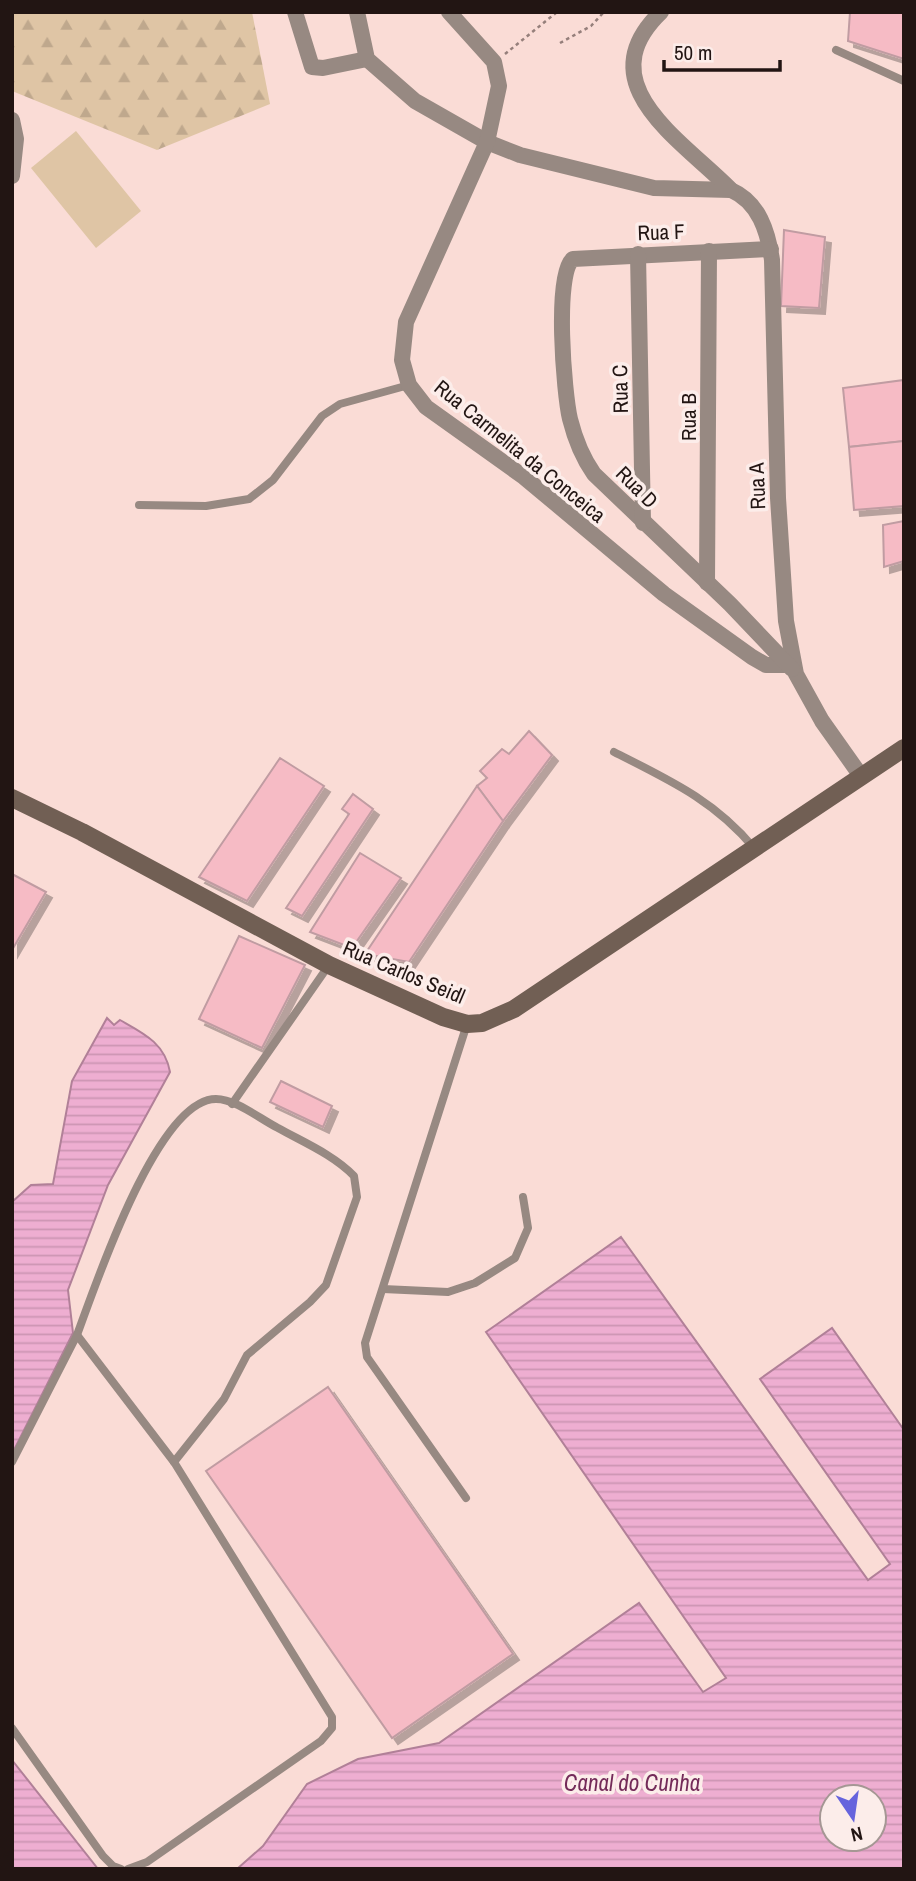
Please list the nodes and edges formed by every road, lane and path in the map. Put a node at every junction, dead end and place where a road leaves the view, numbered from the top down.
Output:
1 (295, 12) edge
2 (357, 12) edge
3 (449, 12) edge
4 (557, 12) edge
5 (604, 12) edge
6 (661, 12) edge
7 (560, 43) dead end
8 (836, 50) dead end
9 (367, 59) junction
10 (494, 62) junction
11 (904, 81) edge
12 (12, 120) edge
13 (486, 142) junction
14 (12, 176) edge
15 (730, 190) junction
16 (771, 249) junction
17 (709, 251) junction
18 (638, 254) junction
19 (566, 275) joint
20 (410, 385) junction
21 (139, 505) dead end
22 (643, 523) junction
23 (707, 583) junction
24 (792, 669) junction
25 (904, 748) edge
26 (614, 752) dead end
27 (861, 776) junction
28 (12, 798) edge
29 (754, 848) junction
30 (329, 965) junction
31 (467, 1024) junction
32 (232, 1104) junction
33 (523, 1197) dead end
34 (383, 1290) junction
35 (77, 1335) junction
36 (12, 1462) edge
37 (174, 1462) junction
38 (466, 1498) dead end
39 (12, 1728) edge
40 (121, 1869) edge
41 (128, 1869) edge

1 - 9 street
2 - 9 street
3 - 10 street
4 - 10 path
5 - 7 path
6 - 15 street, Rua A
8 - 11 lane
9 - 13 street
10 - 13 street, Rua Carmelita da Conceica
12 - 14 street
13 - 15 street
13 - 20 street, Rua Carmelita da Conceica
15 - 16 street, Rua A
16 - 17 street, Rua F
16 - 24 street, Rua A
17 - 18 street, Rua F
17 - 23 street, Rua B
18 - 19 street, Rua F
18 - 22 street, Rua C
19 - 22 street, Rua D
20 - 21 lane
20 - 24 street, Rua Carmelita da Conceica
22 - 23 street, Rua D
23 - 24 street, Rua D
24 - 27 street, Rua A
25 - 27 street, Rua Carlos Seidl
26 - 29 lane
27 - 29 street, Rua Carlos Seidl
28 - 30 street, Rua Carlos Seidl
29 - 31 street, Rua Carlos Seidl
30 - 31 street, Rua Carlos Seidl
30 - 32 lane
31 - 34 lane
32 - 35 lane
32 - 37 lane
33 - 34 lane
34 - 38 lane
35 - 36 lane
35 - 37 lane
37 - 41 lane
39 - 40 lane

